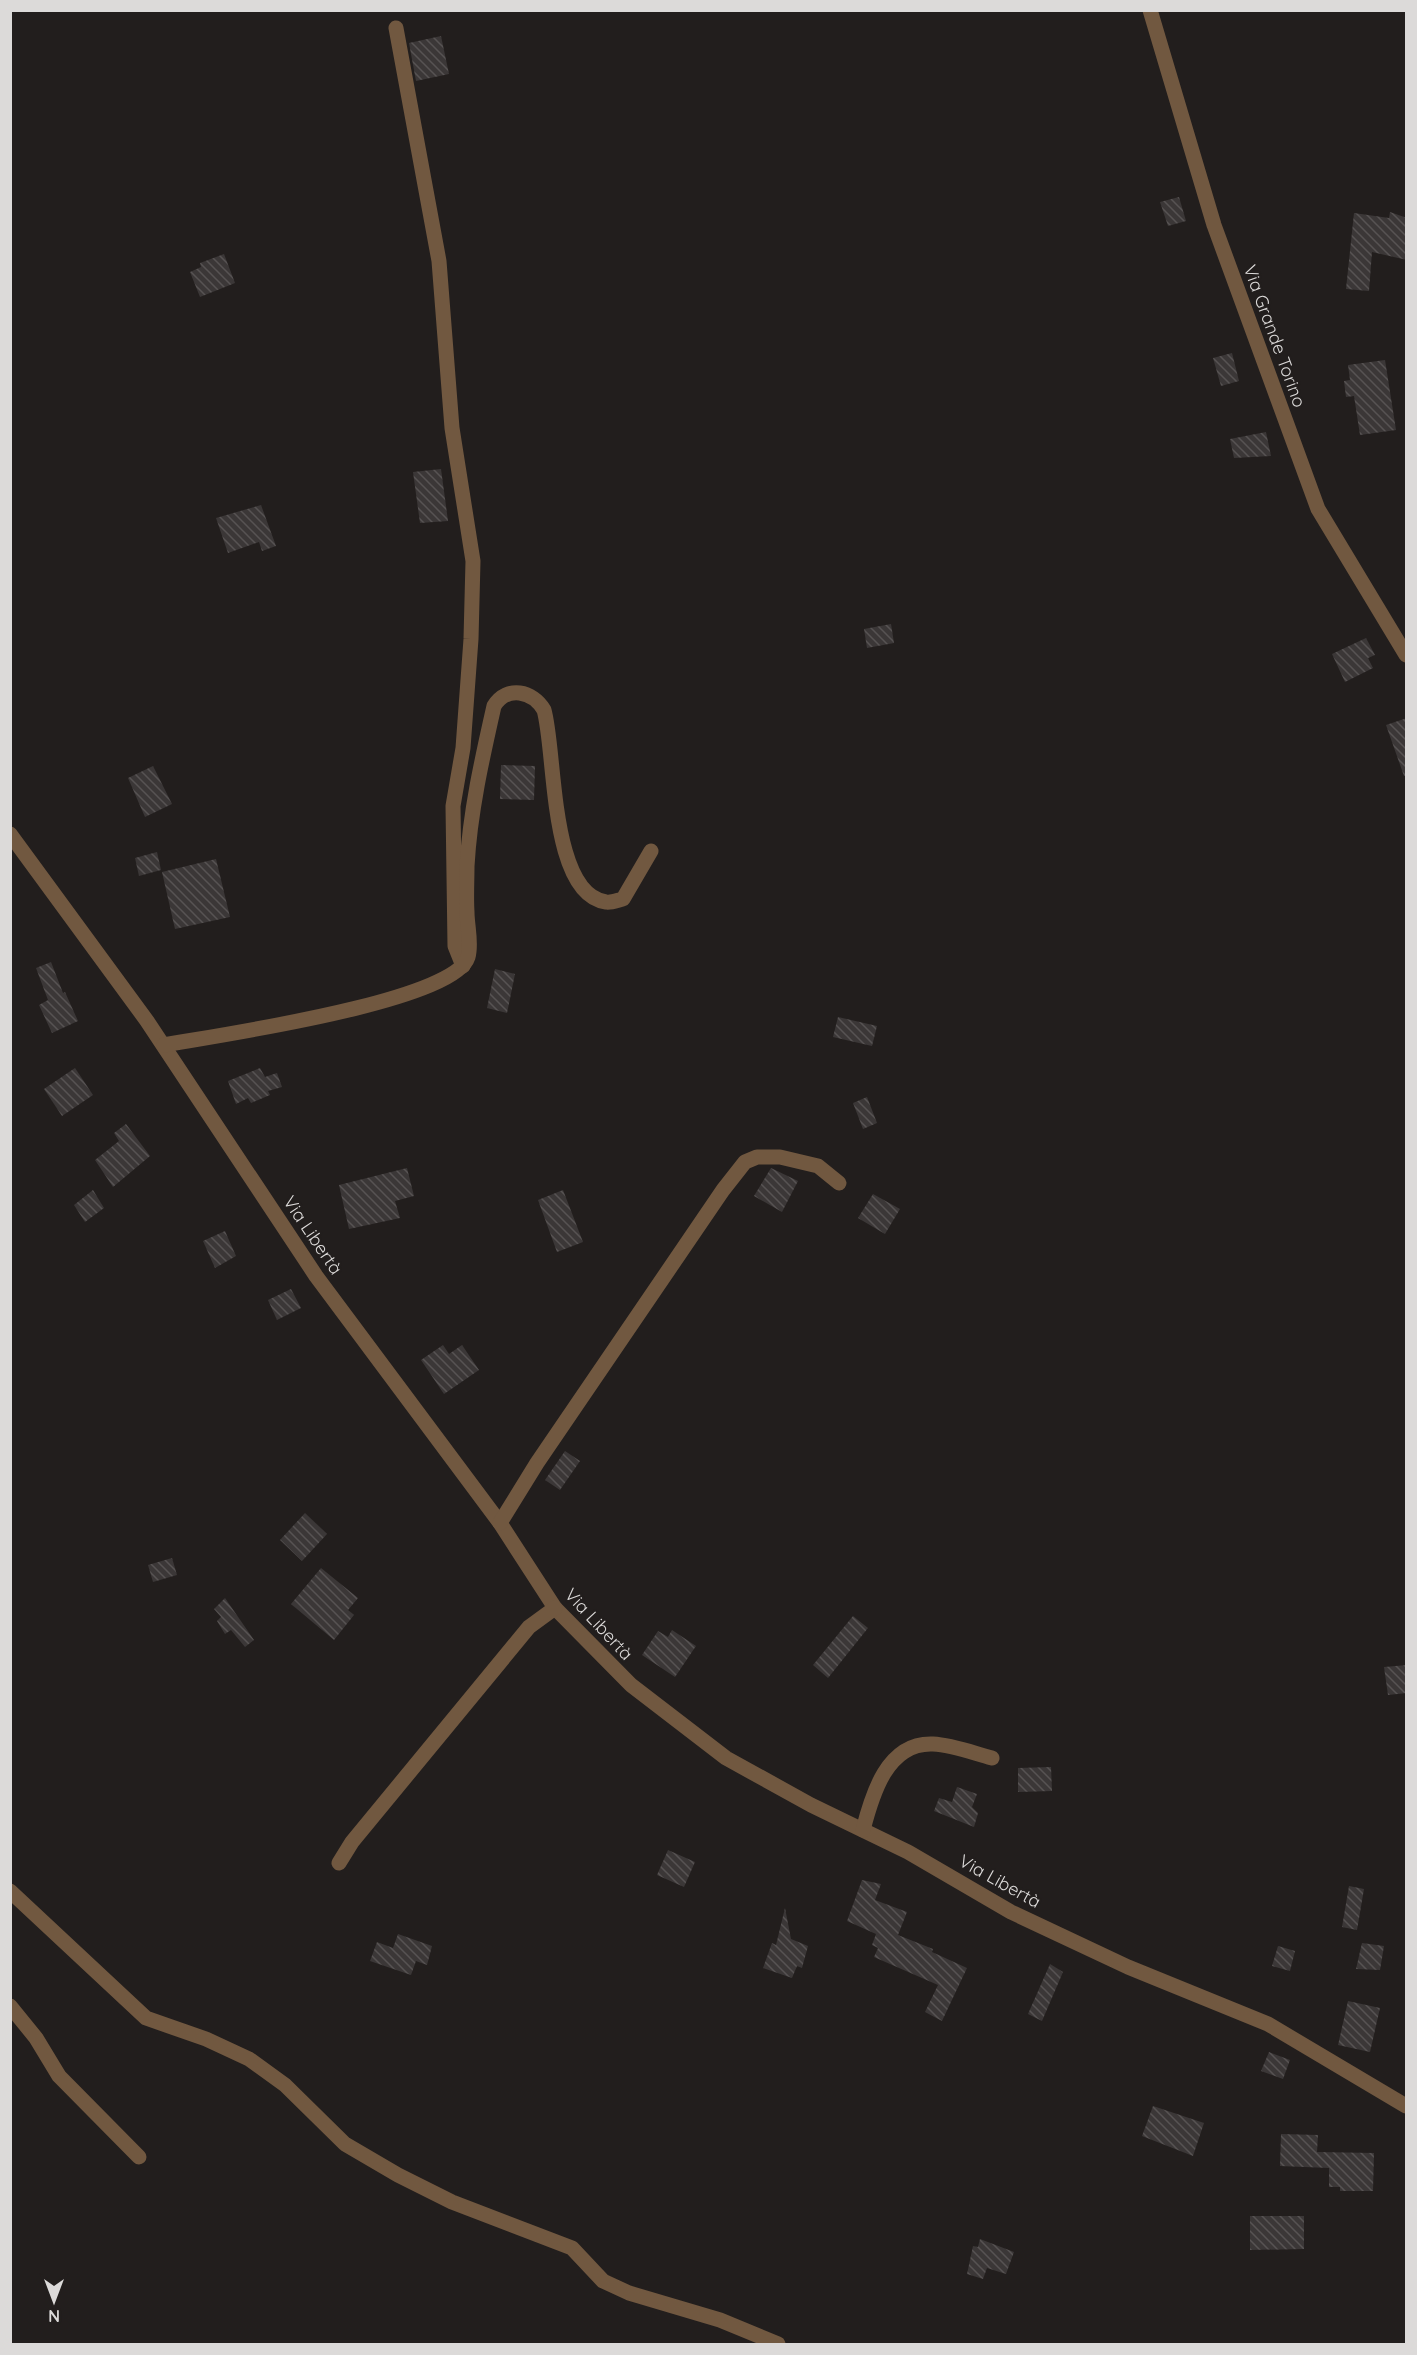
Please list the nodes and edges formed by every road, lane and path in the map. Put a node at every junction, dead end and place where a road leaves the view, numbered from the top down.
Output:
1 (1150, 10) edge
2 (396, 28) dead end
3 (1407, 655) edge
4 (10, 834) edge
5 (651, 852) dead end
6 (463, 966) junction
7 (164, 1045) junction
8 (839, 1183) dead end
9 (500, 1523) junction
10 (555, 1608) junction
11 (992, 1758) dead end
12 (863, 1830) junction
13 (339, 1863) dead end
14 (10, 1891) edge
15 (10, 2006) edge
16 (1407, 2106) edge
17 (139, 2157) dead end
18 (778, 2344) edge

1 - 3 street, Via Grande Torino
2 - 6 street
4 - 7 street, Via Libertà
5 - 6 street
6 - 7 street
7 - 9 street, Via Libertà
8 - 9 street
9 - 10 street, Via Libertà
10 - 12 street, Via Libertà
10 - 13 street
11 - 12 street
12 - 16 street, Via Libertà
14 - 18 street
15 - 17 street

